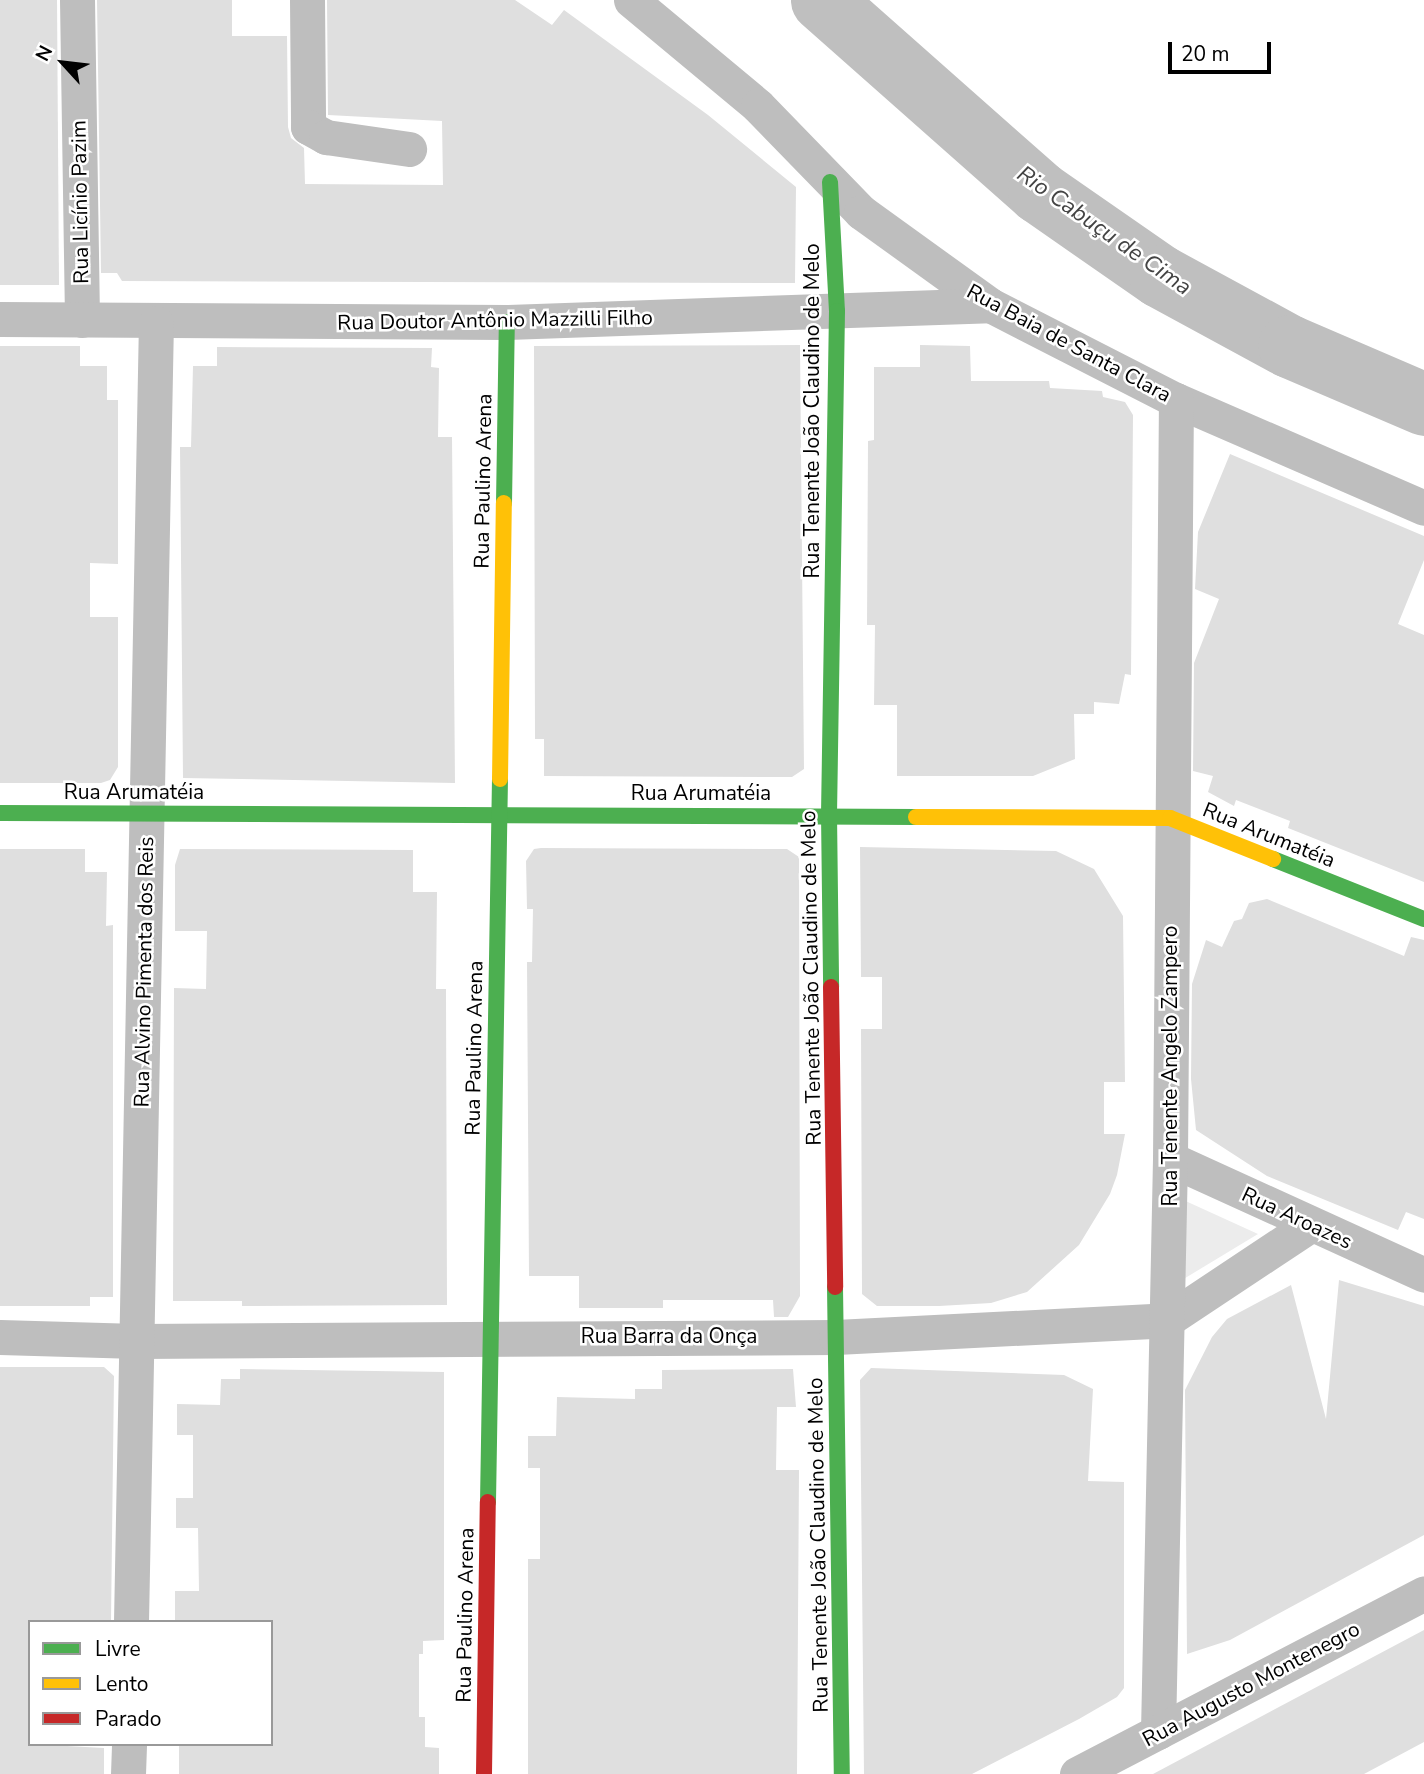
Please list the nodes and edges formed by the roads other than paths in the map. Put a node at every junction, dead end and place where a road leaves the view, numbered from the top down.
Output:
1 (77, 0) edge
2 (307, 0) edge
3 (631, 0) edge
4 (409, 149) dead end
5 (830, 182) junction
6 (990, 305) junction
7 (836, 311) junction
8 (0, 319) edge
9 (82, 320) junction
10 (507, 322) junction
11 (156, 323) junction
12 (1177, 400) junction
13 (1424, 508) edge
14 (0, 813) edge
15 (147, 813) junction
16 (499, 813) junction
17 (830, 814) junction
18 (1170, 818) junction
19 (1424, 919) edge
20 (1170, 1159) junction
21 (1310, 1225) junction
22 (1424, 1275) edge
23 (1167, 1320) junction
24 (491, 1336) junction
25 (0, 1337) edge
26 (836, 1337) junction
27 (136, 1341) junction
28 (1424, 1593) edge
29 (131, 1620) edge
30 (1158, 1732) junction
31 (129, 1746) edge
32 (128, 1774) edge
33 (484, 1774) edge
34 (842, 1774) edge
35 (1077, 1774) edge

1 - 9 street, Rua Licínio Pazim
2 - 4 street
3 - 5 street, Rua Baia de Santa Clara
5 - 6 street, Rua Baia de Santa Clara
5 - 7 street, Rua Tenente João Claudino de Melo
6 - 7 street, Rua Doutor Antônio Mazzilli Filho
6 - 12 street, Rua Baia de Santa Clara
7 - 10 street, Rua Doutor Antônio Mazzilli Filho
7 - 17 street, Rua Tenente João Claudino de Melo
8 - 9 street, Rua Doutor Antônio Mazzilli Filho
9 - 11 street, Rua Doutor Antônio Mazzilli Filho
10 - 11 street, Rua Doutor Antônio Mazzilli Filho
10 - 16 street, Rua Paulino Arena
11 - 15 street, Rua Alvino Pimenta dos Reis
12 - 13 street, Rua Baia de Santa Clara
12 - 18 street, Rua Tenente Angelo Zampero
14 - 15 street, Rua Arumatéia
15 - 16 street, Rua Arumatéia
15 - 27 street, Rua Alvino Pimenta dos Reis
16 - 17 street, Rua Arumatéia
16 - 24 street, Rua Paulino Arena
17 - 18 street, Rua Arumatéia
17 - 26 street, Rua Tenente João Claudino de Melo
18 - 19 street, Rua Arumatéia
18 - 20 street, Rua Tenente Angelo Zampero
20 - 21 street, Rua Aroazes
20 - 23 street, Rua Tenente Angelo Zampero
21 - 22 street, Rua Aroazes
21 - 23 street
23 - 26 street, Rua Barra da Onça
23 - 30 street, Rua Tenente Angelo Zampero
24 - 26 street, Rua Barra da Onça
24 - 27 street, Rua Barra da Onça
24 - 33 street, Rua Paulino Arena
25 - 27 street, Rua Barra da Onça
26 - 34 street, Rua Tenente João Claudino de Melo
27 - 29 street, Rua Alvino Pimenta dos Reis
28 - 30 street, Rua Augusto Montenegro
30 - 35 street, Rua Augusto Montenegro
31 - 32 street

